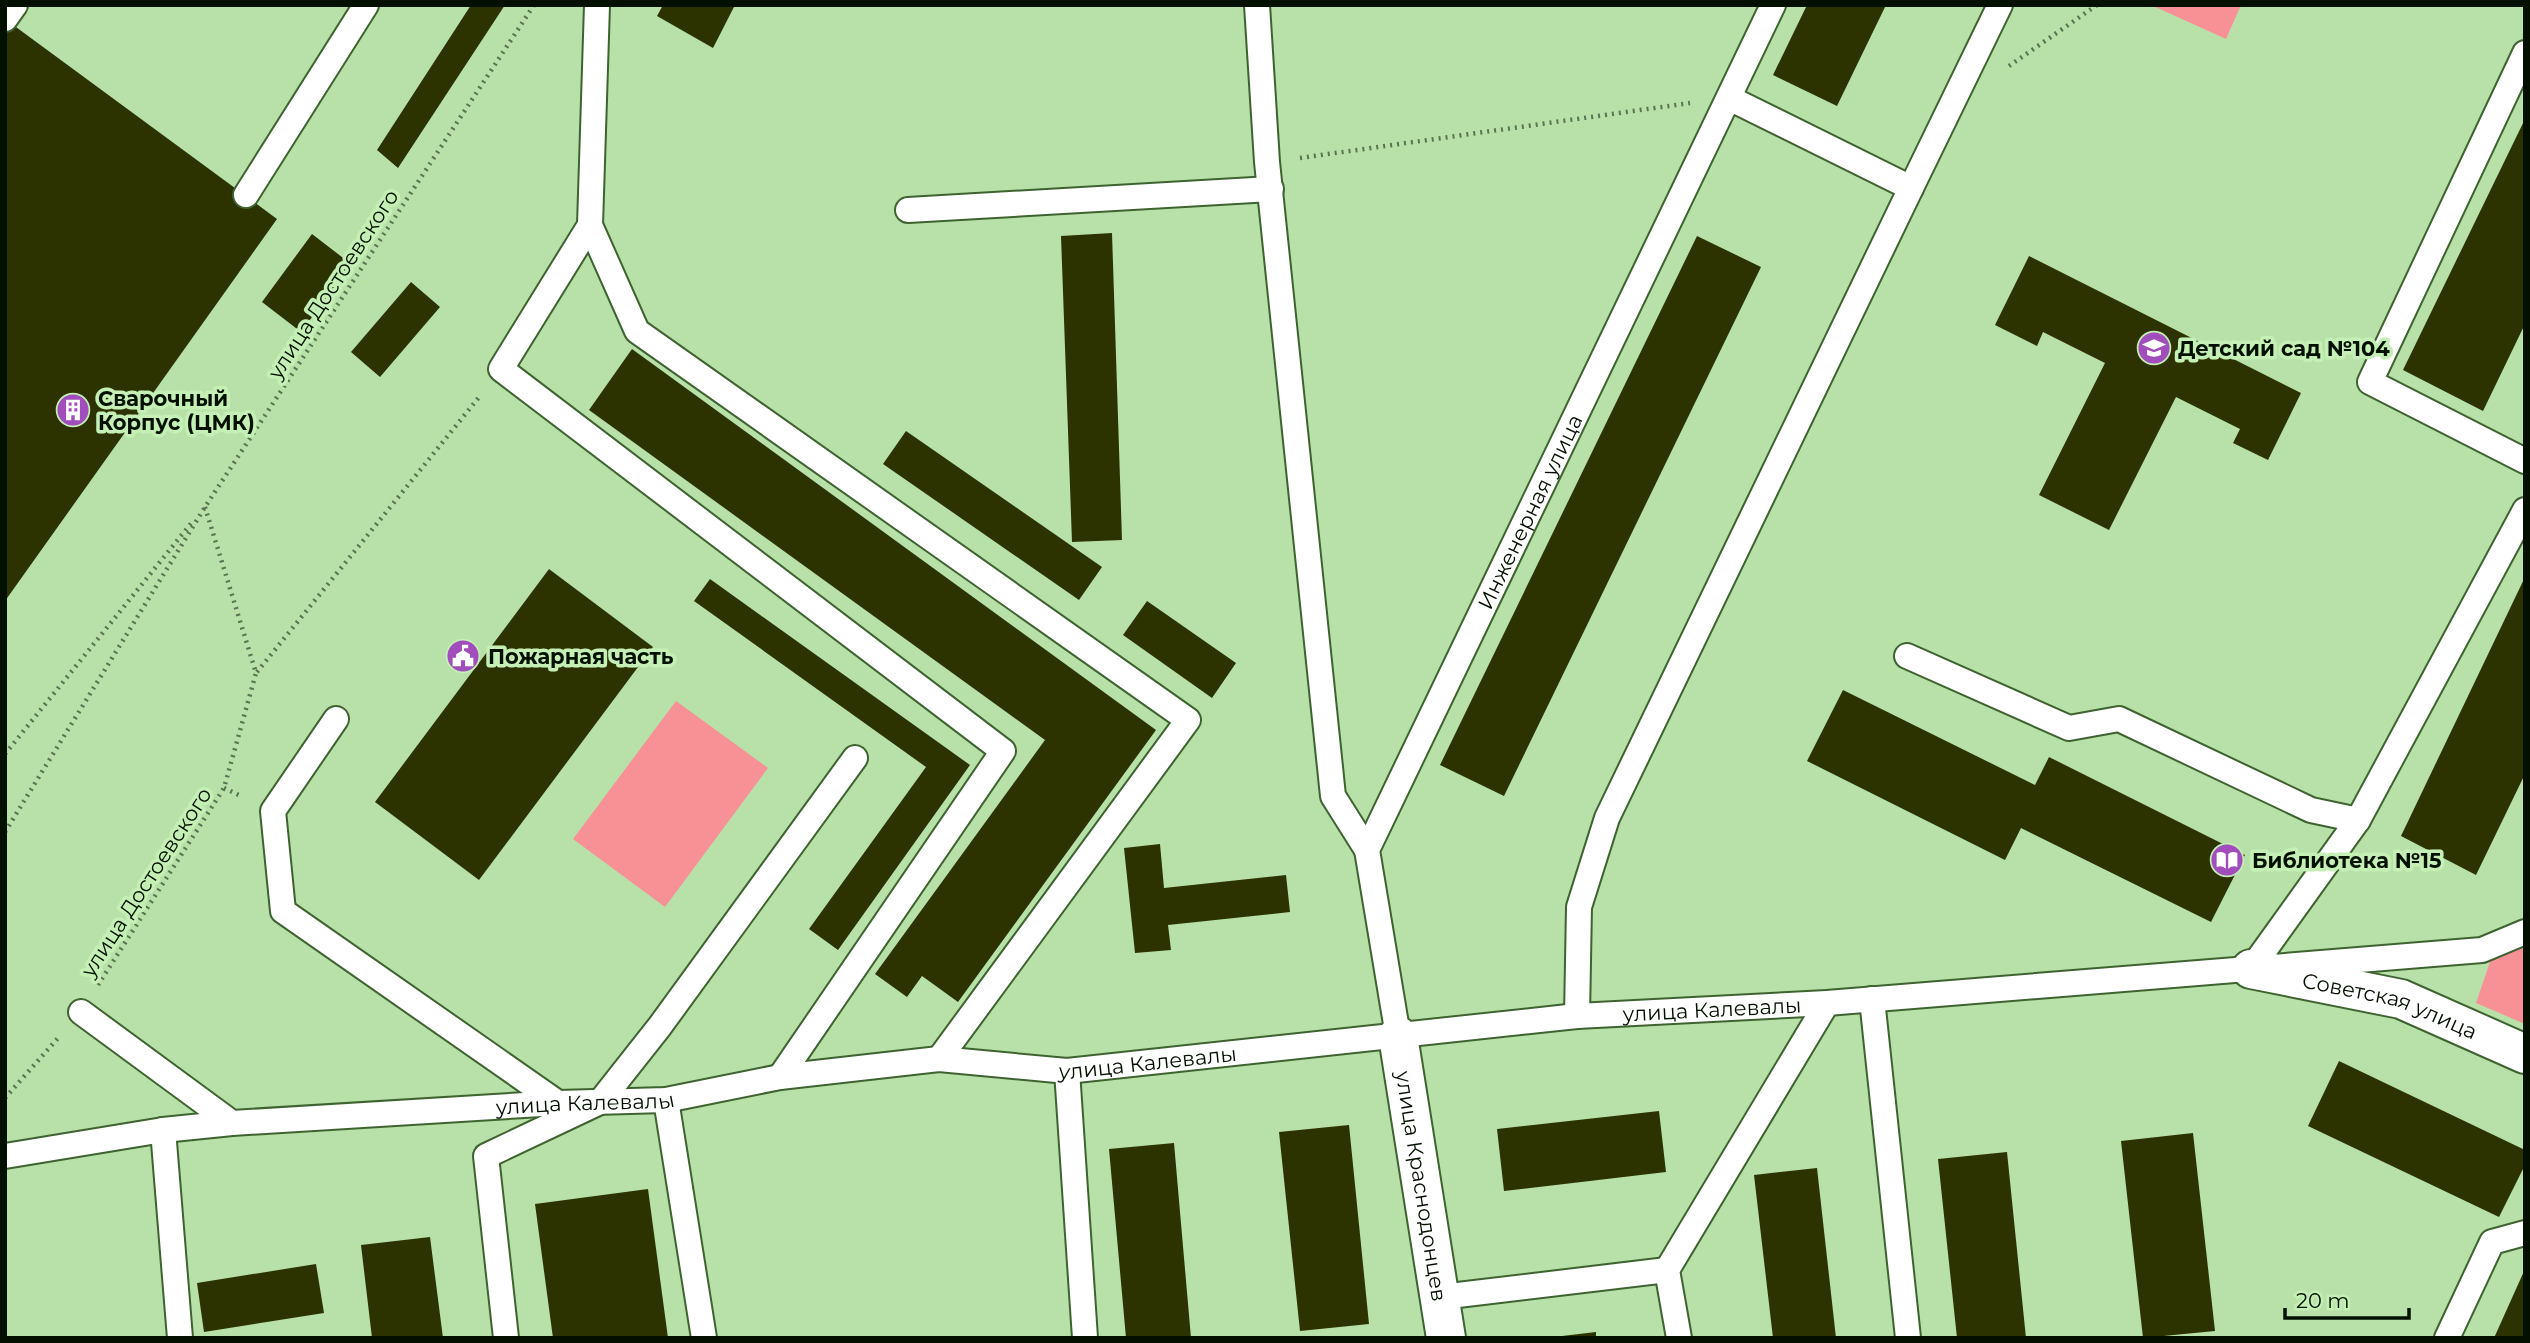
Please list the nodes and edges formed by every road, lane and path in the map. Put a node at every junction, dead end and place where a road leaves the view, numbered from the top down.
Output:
1 (15, 5) edge
2 (366, 5) edge
3 (534, 5) edge
4 (597, 5) edge
5 (1258, 5) edge
6 (1773, 5) edge
7 (2000, 5) edge
8 (2097, 5) edge
9 (5, 19) edge
10 (2525, 53) edge
11 (2007, 67) dead end
12 (1729, 98) junction
13 (1267, 162) junction
14 (1911, 188) junction
15 (1271, 189) junction
16 (246, 195) dead end
17 (908, 210) dead end
18 (590, 225) junction
19 (502, 369) junction
20 (2525, 461) edge
21 (205, 507) junction
22 (2525, 510) edge
23 (1908, 656) dead end
24 (256, 673) junction
25 (336, 719) dead end
26 (5, 754) edge
27 (855, 758) dead end
28 (2358, 820) junction
29 (5, 832) edge
30 (1367, 850) junction
31 (2525, 932) edge
32 (2251, 969) junction
33 (1872, 999) junction
34 (1827, 1003) junction
35 (81, 1012) junction
36 (1577, 1016) junction
37 (1398, 1036) junction
38 (2525, 1054) edge
39 (939, 1059) junction
40 (1067, 1071) junction
41 (780, 1077) junction
42 (5, 1098) edge
43 (666, 1100) junction
44 (600, 1102) junction
45 (558, 1103) junction
46 (232, 1123) junction
47 (163, 1130) junction
48 (5, 1156) edge
49 (2525, 1233) edge
50 (1667, 1270) junction
51 (1441, 1297) junction
52 (180, 1338) edge
53 (506, 1338) edge
54 (704, 1338) edge
55 (1085, 1338) edge
56 (1446, 1338) edge
57 (1679, 1338) edge
58 (1908, 1338) edge
59 (2447, 1338) edge

1 - 9 lane
2 - 16 lane
3 - 21 path, улица Достоевского
4 - 18 lane
5 - 13 lane
6 - 12 lane, Инженерная улица
7 - 14 lane
8 - 11 path
10 - 20 lane
12 - 13 path
12 - 14 lane
12 - 30 lane, Инженерная улица
13 - 15 lane
14 - 36 lane
15 - 17 lane
15 - 30 lane
18 - 19 lane
18 - 39 lane
19 - 24 path
19 - 41 lane
21 - 24 path
21 - 26 path
21 - 29 path
22 - 28 lane
23 - 28 lane
24 - 35 path, улица Достоевского
25 - 45 lane
27 - 44 lane
28 - 32 lane
30 - 37 lane
31 - 32 lane, улица Калевалы
32 - 33 lane, улица Калевалы
32 - 38 street, Советская улица
33 - 34 lane, улица Калевалы
33 - 58 lane
34 - 36 lane, улица Калевалы
34 - 50 lane
35 - 42 path, улица Достоевского
35 - 46 lane
36 - 37 lane, улица Калевалы
37 - 40 lane, улица Калевалы
37 - 51 street, улица Краснодонцев
39 - 40 lane, улица Калевалы
39 - 41 lane, улица Калевалы
40 - 55 lane
41 - 43 lane, улица Калевалы
43 - 44 lane, улица Калевалы
43 - 54 lane
44 - 45 lane, улица Калевалы
44 - 53 lane
45 - 46 lane, улица Калевалы
46 - 47 lane, улица Калевалы
47 - 48 lane, улица Калевалы
47 - 52 lane
49 - 59 lane
50 - 51 lane
50 - 57 lane
51 - 56 street, улица Краснодонцев

